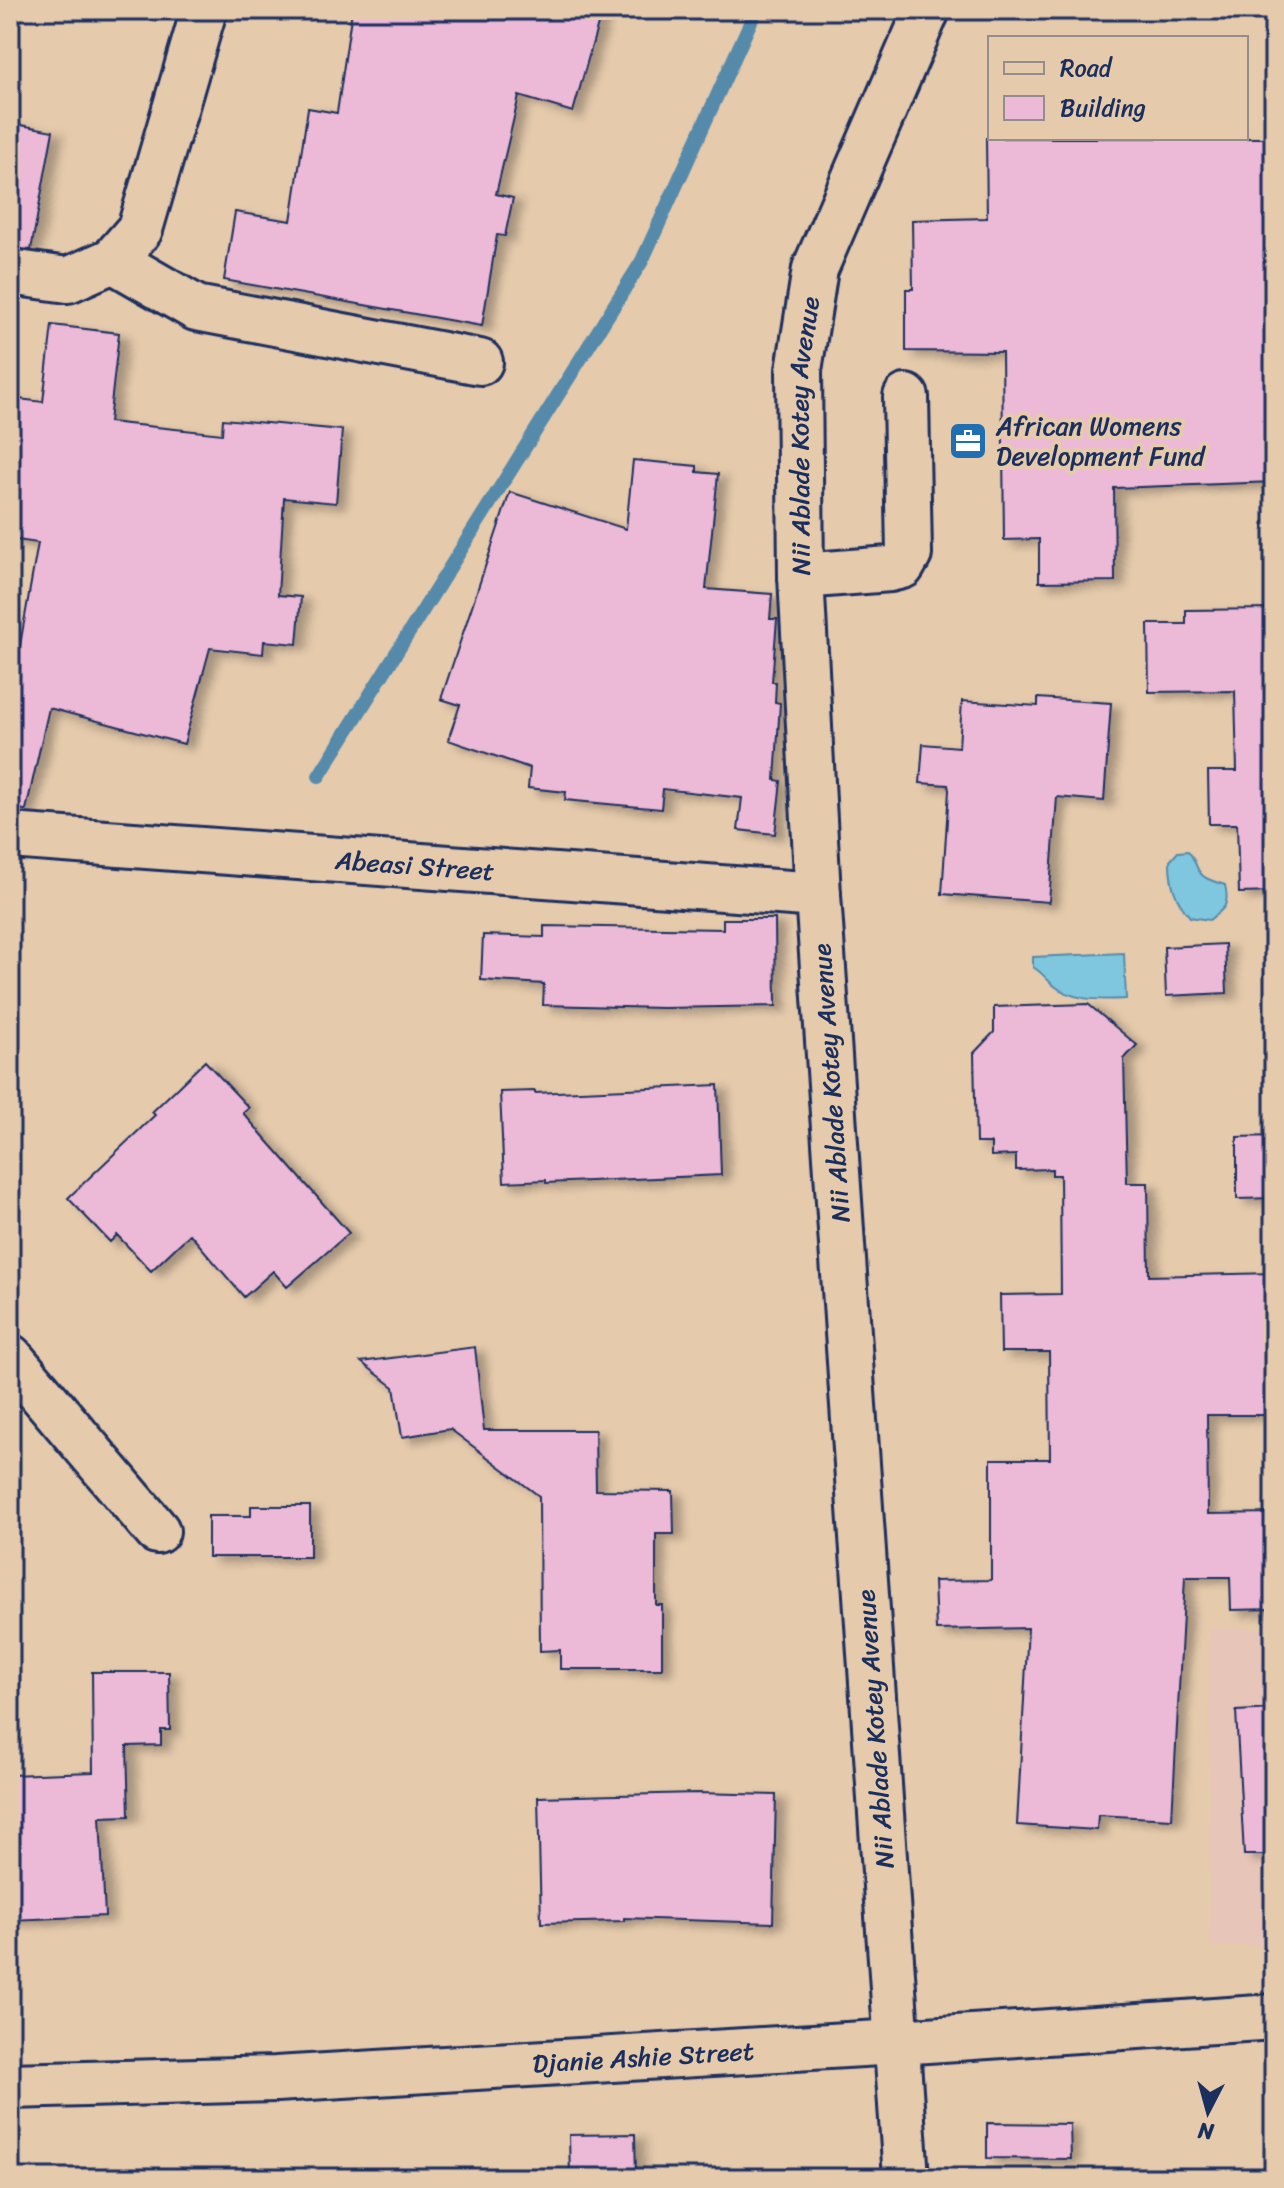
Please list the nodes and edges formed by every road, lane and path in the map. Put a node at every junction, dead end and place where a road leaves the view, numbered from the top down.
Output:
1 (204, 10) edge
2 (927, 10) edge
3 (113, 260) junction
4 (10, 272) edge
5 (480, 362) dead end
6 (906, 397) dead end
7 (801, 576) junction
8 (10, 836) edge
9 (818, 895) junction
10 (10, 1357) edge
11 (157, 1531) dead end
12 (1274, 2017) edge
13 (897, 2042) junction
14 (10, 2086) edge
15 (906, 2178) edge

1 - 3 street
2 - 7 street, Nii Ablade Kotey Avenue
3 - 4 street
3 - 5 street
6 - 7 street
7 - 9 street, Nii Ablade Kotey Avenue
8 - 9 street, Abeasi Street
9 - 13 street, Nii Ablade Kotey Avenue
10 - 11 street
12 - 13 street, Djanie Ashie Street
13 - 14 street, Djanie Ashie Street
13 - 15 street, Nii Ablade Kotey Avenue

